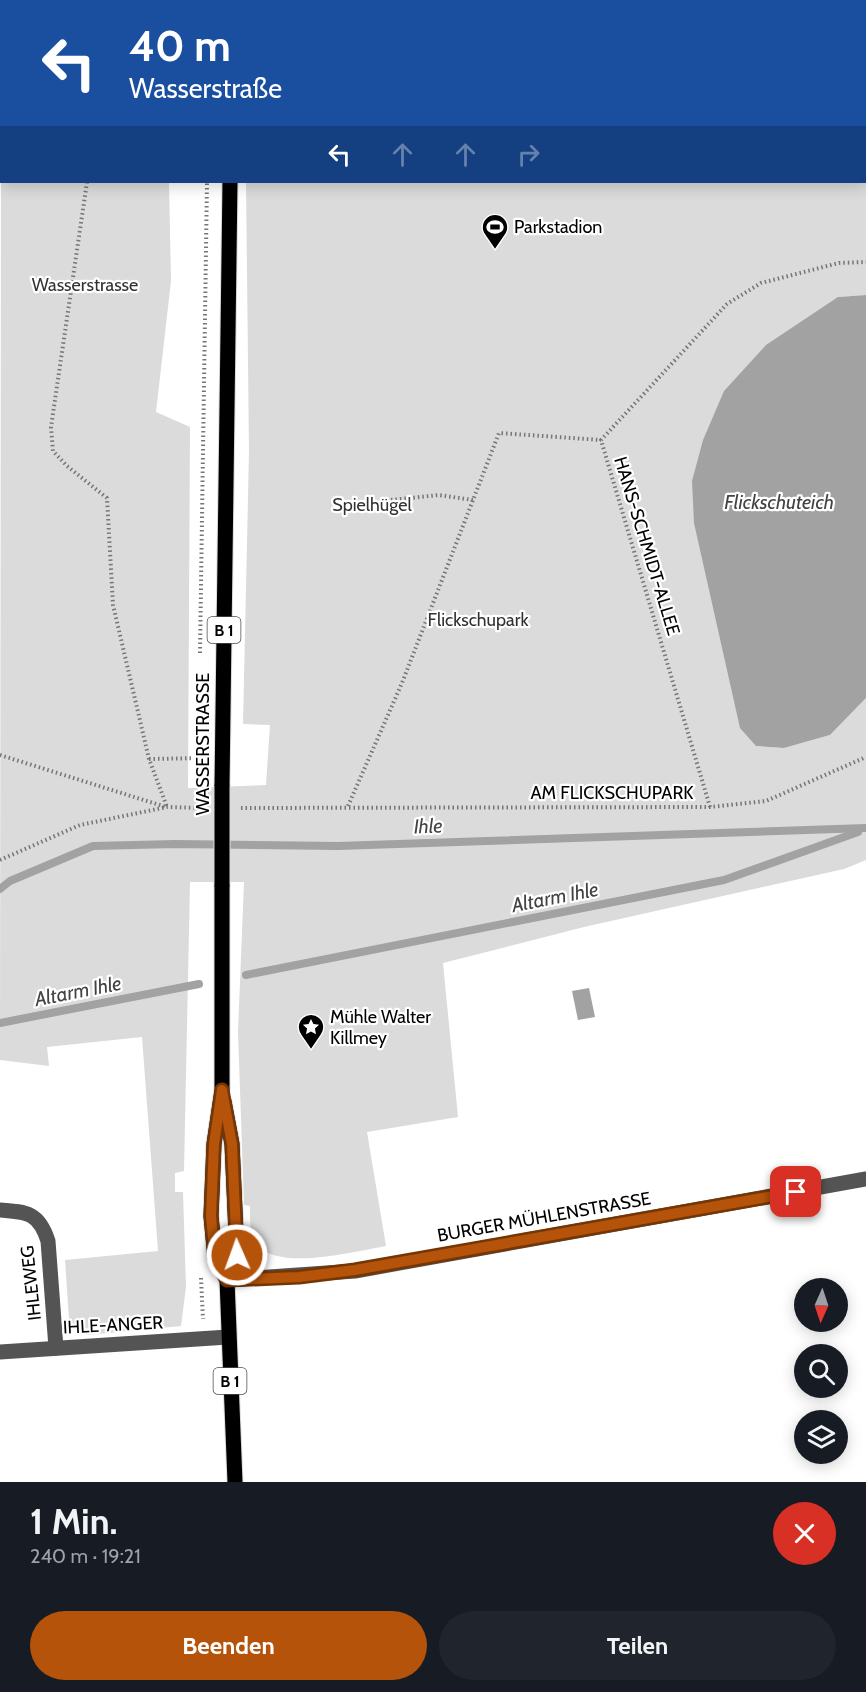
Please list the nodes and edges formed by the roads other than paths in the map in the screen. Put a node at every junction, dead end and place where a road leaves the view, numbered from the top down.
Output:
1 (231, 183) edge
2 (222, 1090) junction
3 (866, 1179) edge
4 (0, 1210) edge
5 (227, 1280) junction
6 (228, 1337) junction
7 (56, 1348) junction
8 (0, 1352) edge
9 (235, 1482) edge

1 - 2 main road, WASSERSTRASSE / B 1, bridge
2 - 5 main road, WASSERSTRASSE
2 - 5 main road, WASSERSTRASSE / B 1
3 - 5 street, BURGER MÜHLENSTRASSE
4 - 7 street, IHLEWEG
5 - 6 main road, WASSERSTRASSE / B 1
6 - 7 street, IHLE-ANGER
6 - 9 main road, WASSERSTRASSE / B 1
7 - 8 street, IHLE-ANGER

